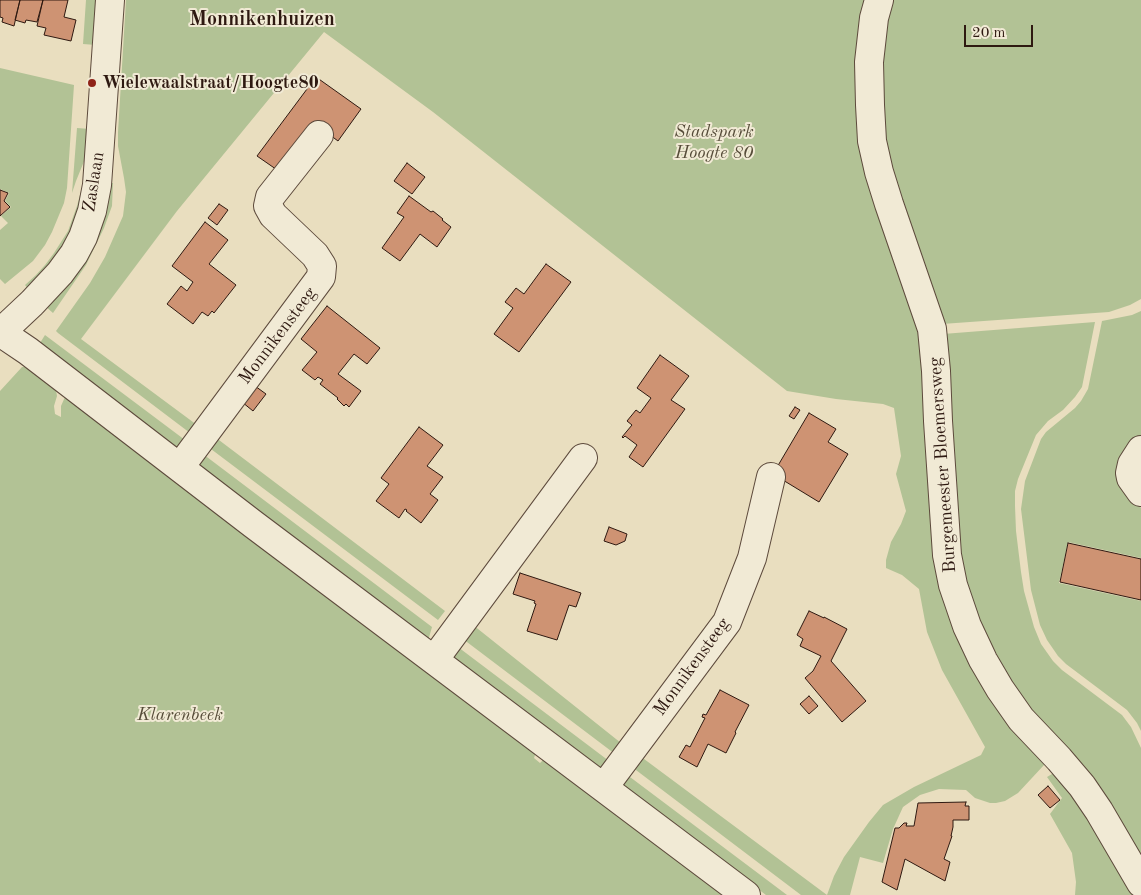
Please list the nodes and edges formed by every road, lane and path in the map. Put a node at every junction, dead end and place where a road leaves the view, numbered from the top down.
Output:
1 (110, 0) edge
2 (879, 0) edge
3 (319, 135) dead end
4 (0, 333) edge
5 (1141, 450) edge
6 (583, 458) dead end
7 (180, 467) junction
8 (771, 477) dead end
9 (1141, 492) edge
10 (434, 660) junction
11 (604, 787) junction
12 (1141, 882) edge
13 (746, 895) edge

1 - 4 street, Zaslaan
2 - 12 street, Burgemeester Bloemersweg
3 - 7 street, Monnikensteeg
4 - 7 street
5 - 9 street
6 - 10 street
7 - 10 street
8 - 11 street, Monnikensteeg
10 - 11 street
11 - 13 street

